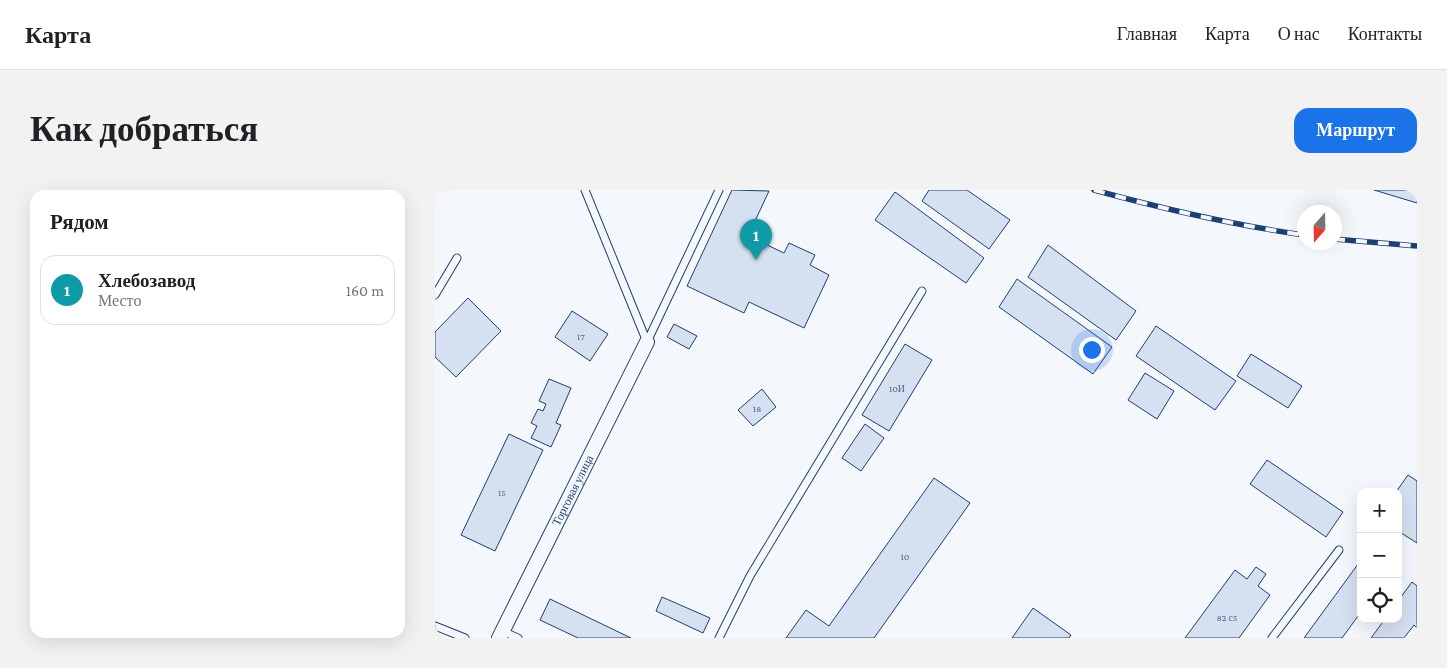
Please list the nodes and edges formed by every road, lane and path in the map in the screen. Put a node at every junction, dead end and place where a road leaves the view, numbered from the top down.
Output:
1 (585, 190) edge
2 (719, 190) edge
3 (457, 258) dead end
4 (922, 291) dead end
5 (435, 295) edge
6 (647, 342) junction
7 (1339, 550) dead end
8 (435, 626) edge
9 (500, 634) edge
10 (465, 638) edge
11 (519, 638) edge
12 (719, 638) edge
13 (1272, 638) edge

1 - 6 lane
2 - 6 lane
3 - 5 lane
4 - 12 lane
6 - 9 street, Торговая улица
7 - 13 lane
8 - 10 lane
9 - 11 lane

